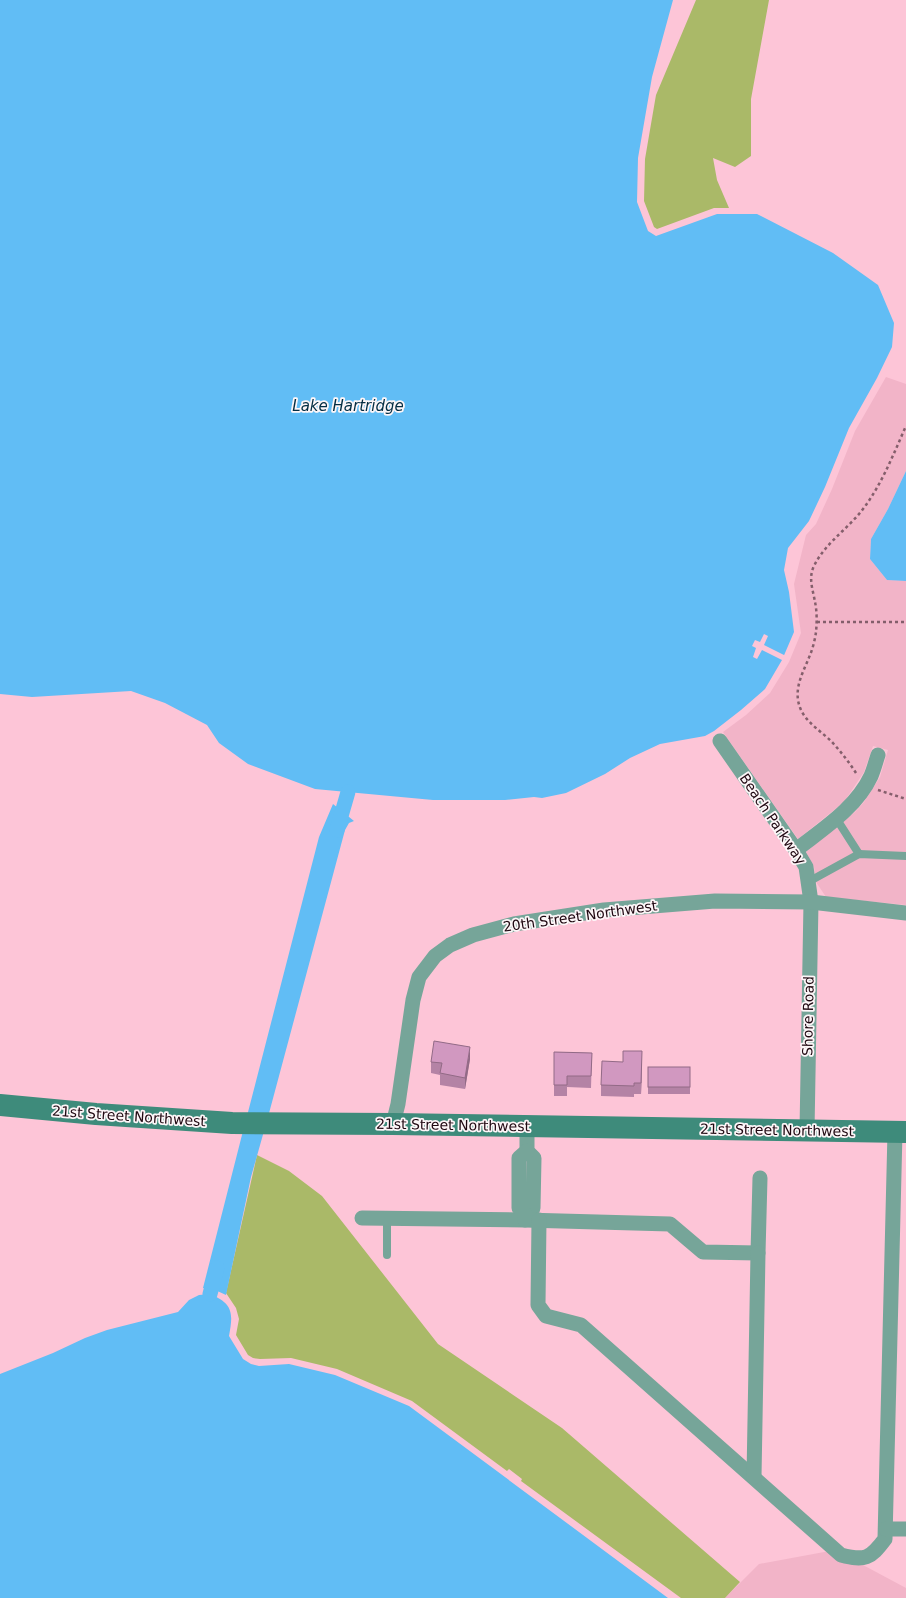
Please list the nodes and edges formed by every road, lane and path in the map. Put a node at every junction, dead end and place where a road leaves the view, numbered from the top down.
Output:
1 (906, 426) edge
2 (816, 622) junction
3 (906, 622) edge
4 (720, 741) dead end
5 (878, 755) dead end
6 (858, 775) dead end
7 (872, 787) dead end
8 (906, 798) edge
9 (836, 818) junction
10 (796, 850) junction
11 (859, 854) junction
12 (906, 856) edge
13 (808, 882) junction
14 (811, 902) junction
15 (906, 913) edge
16 (0, 1105) edge
17 (393, 1124) junction
18 (527, 1126) junction
19 (807, 1131) junction
20 (901, 1132) edge
21 (760, 1178) dead end
22 (362, 1218) dead end
23 (530, 1218) junction
24 (387, 1219) junction
25 (758, 1253) junction
26 (387, 1255) dead end
27 (754, 1477) junction
28 (886, 1529) junction
29 (906, 1529) edge

1 - 2 path
2 - 3 path
2 - 6 path
4 - 10 street, Beach Parkway
5 - 9 street
7 - 8 path
9 - 10 street
9 - 11 lane
10 - 13 street, Beach Parkway
11 - 12 lane
11 - 13 lane
13 - 14 street, Beach Parkway
14 - 15 street, 20th Street Northwest
14 - 17 street, 20th Street Northwest
14 - 19 street, Shore Road
16 - 17 street, 21st Street Northwest
17 - 18 street, 21st Street Northwest
18 - 19 street, 21st Street Northwest
18 - 23 street
19 - 20 street, 21st Street Northwest
20 - 28 street
21 - 25 street
22 - 24 street
23 - 24 street
23 - 25 street
23 - 27 street
24 - 26 lane
25 - 27 street
27 - 28 street
28 - 29 street

